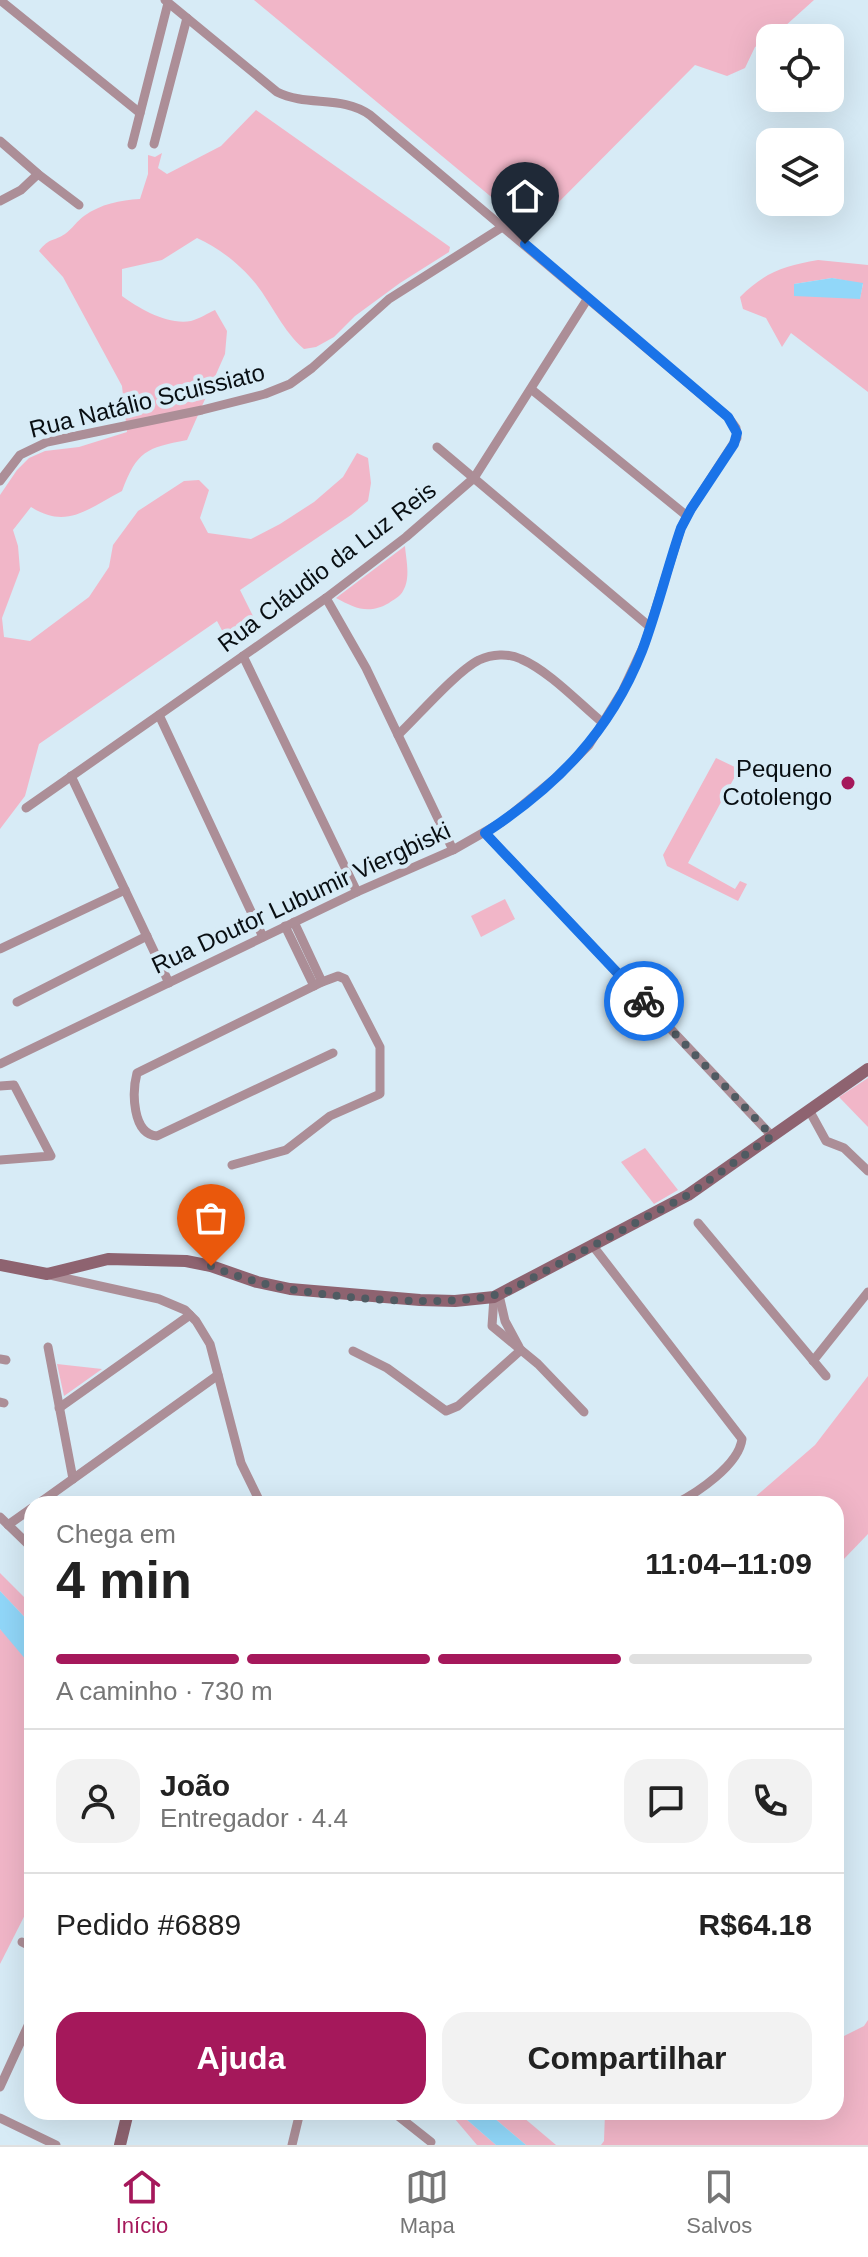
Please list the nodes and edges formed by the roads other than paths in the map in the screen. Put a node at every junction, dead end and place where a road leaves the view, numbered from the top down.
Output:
1 (0, 0) edge
2 (180, 0) edge
3 (167, 1) edge
4 (184, 16) junction
5 (155, 56) junction
6 (175, 62) junction
7 (140, 113) junction
8 (0, 141) edge
9 (154, 144) dead end
10 (132, 145) dead end
11 (38, 174) junction
12 (0, 201) edge
13 (79, 205) dead end
14 (504, 226) junction
15 (588, 298) junction
16 (531, 389) junction
17 (437, 447) dead end
18 (474, 478) junction
19 (0, 481) edge
20 (687, 516) junction
21 (326, 598) junction
22 (650, 627) junction
23 (243, 656) junction
24 (159, 715) junction
25 (603, 723) junction
26 (398, 735) junction
27 (71, 776) junction
28 (26, 808) dead end
29 (485, 833) junction
30 (453, 850) junction
31 (125, 890) junction
32 (357, 892) junction
33 (290, 924) junction
34 (147, 936) junction
35 (263, 937) junction
36 (0, 949) edge
37 (169, 983) junction
38 (318, 984) junction
39 (17, 1002) dead end
40 (333, 1053) dead end
41 (0, 1064) edge
42 (868, 1069) edge
43 (0, 1086) edge
44 (809, 1110) junction
45 (772, 1136) junction
46 (0, 1160) edge
47 (232, 1165) dead end
48 (868, 1171) edge
49 (698, 1223) dead end
50 (593, 1246) junction
51 (0, 1265) edge
52 (47, 1274) junction
53 (868, 1292) edge
54 (496, 1296) junction
55 (190, 1315) junction
56 (48, 1347) dead end
57 (521, 1350) junction
58 (353, 1351) dead end
59 (813, 1361) junction
60 (218, 1375) junction
61 (826, 1376) dead end
62 (59, 1408) junction
63 (584, 1412) dead end
64 (73, 1479) junction
65 (49, 1496) edge
66 (257, 1496) edge
67 (693, 1496) edge
68 (24, 1514) edge
69 (0, 1517) edge
70 (8, 1525) junction
71 (24, 1540) edge
72 (24, 2034) edge
73 (0, 2087) edge
74 (0, 2118) edge
75 (126, 2120) edge
76 (298, 2120) edge
77 (403, 2120) edge
78 (431, 2142) dead end
79 (56, 2145) edge
80 (120, 2145) edge
81 (292, 2145) edge

1 - 7 street
2 - 4 street
3 - 4 street
3 - 5 street
4 - 6 street
4 - 14 street
5 - 6 street
5 - 7 street
6 - 9 street
7 - 10 street
8 - 11 street
11 - 12 street
11 - 13 street
14 - 15 street
14 - 19 street, Rua Natálio Scuissiato
15 - 16 street, Rua Cláudio da Luz Reis
15 - 20 street, Rua Doutor Lubumir Viergbiski
16 - 18 street, Rua Cláudio da Luz Reis
16 - 20 street
17 - 18 street
18 - 21 street, Rua Cláudio da Luz Reis
18 - 22 street
20 - 22 street, Rua Doutor Lubumir Viergbiski
21 - 23 street, Rua Cláudio da Luz Reis
21 - 26 street
22 - 25 street, Rua Doutor Lubumir Viergbiski
23 - 24 street, Rua Cláudio da Luz Reis
23 - 32 street
24 - 27 street, Rua Cláudio da Luz Reis
24 - 35 street
25 - 26 street
25 - 29 street, Rua Doutor Lubumir Viergbiski
26 - 30 street
27 - 28 street, Rua Cláudio da Luz Reis
27 - 31 street
29 - 30 street, Rua Doutor Lubumir Viergbiski
29 - 45 street
30 - 32 street, Rua Doutor Lubumir Viergbiski
31 - 34 street
31 - 36 street
32 - 33 street, Rua Doutor Lubumir Viergbiski
33 - 35 street, Rua Doutor Lubumir Viergbiski
33 - 38 street
34 - 37 street
34 - 39 street
35 - 37 street, Rua Doutor Lubumir Viergbiski
37 - 41 street, Rua Doutor Lubumir Viergbiski
38 - 40 street
38 - 47 street
42 - 44 main road
43 - 46 street
44 - 45 main road
44 - 48 street
45 - 50 main road
49 - 59 street
50 - 54 main road
50 - 67 street
51 - 52 main road
52 - 54 main road
52 - 55 street
53 - 59 street
54 - 57 street
55 - 60 street
55 - 62 street
56 - 62 street
57 - 58 street
57 - 63 street
59 - 61 street
60 - 64 street
60 - 66 street
62 - 64 street
64 - 65 street
68 - 70 street
69 - 70 street
70 - 71 street
72 - 73 street
74 - 79 street
75 - 80 main road
76 - 81 street
77 - 78 street

